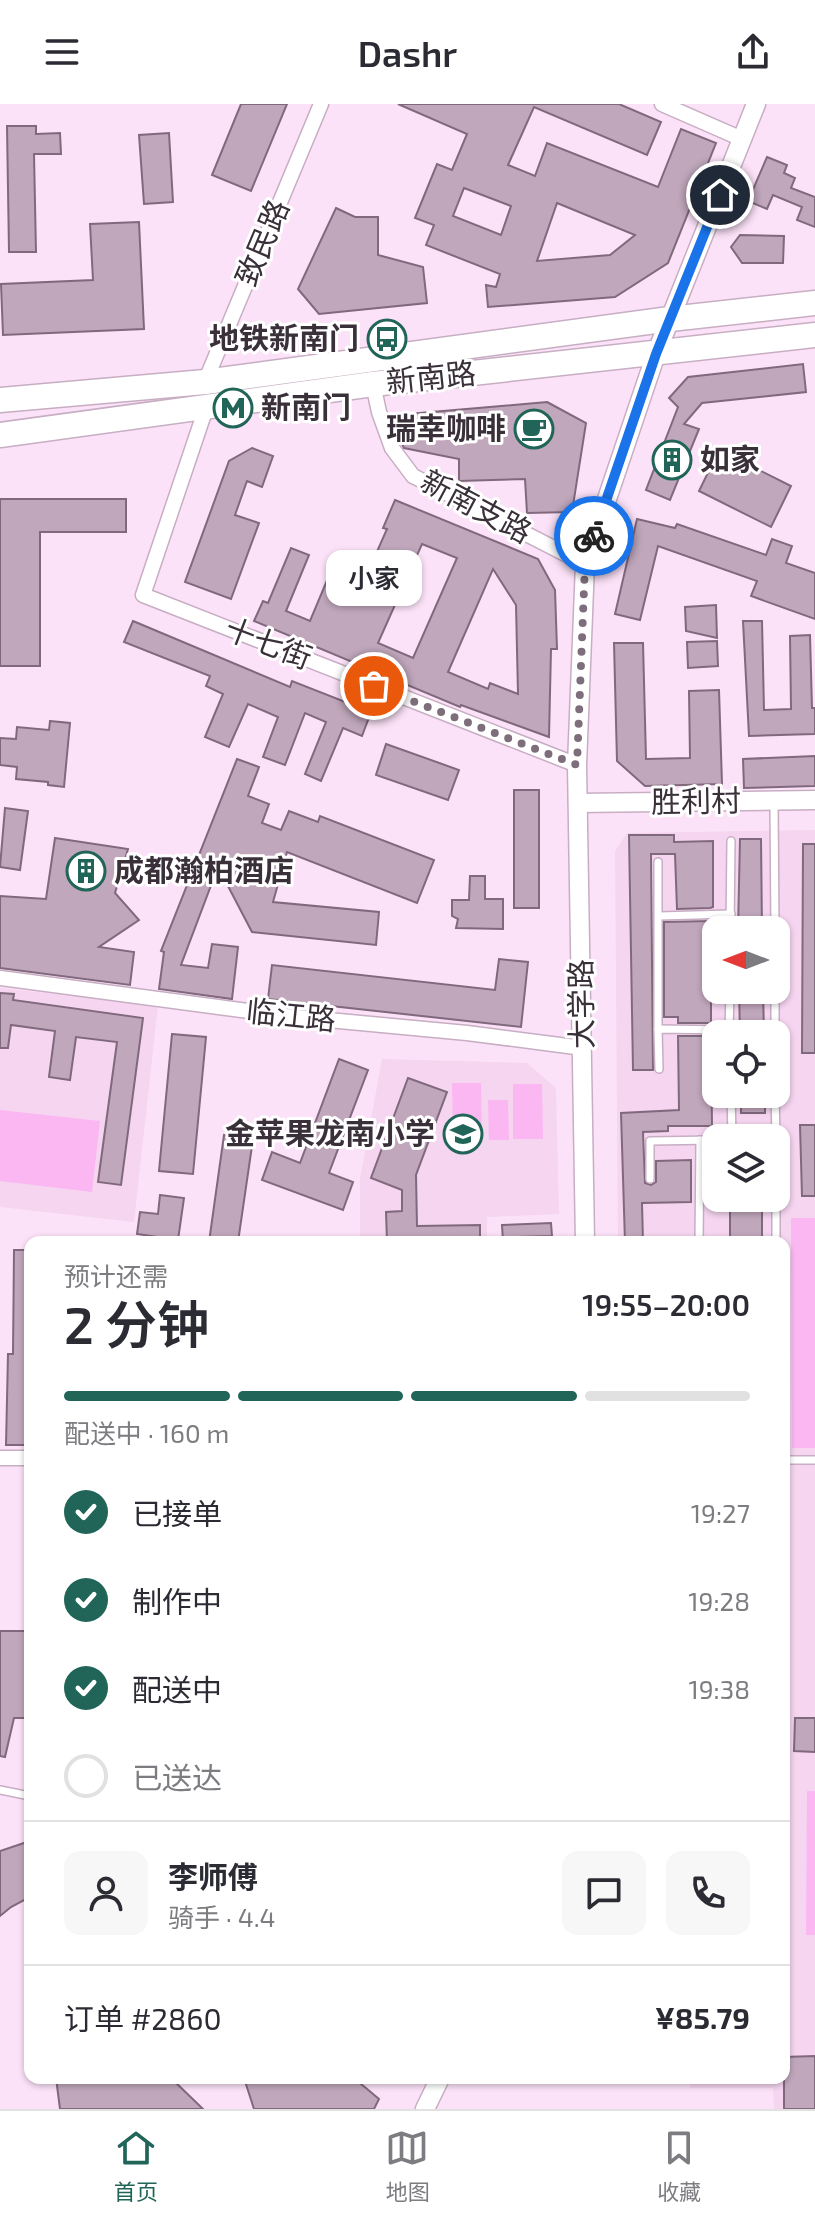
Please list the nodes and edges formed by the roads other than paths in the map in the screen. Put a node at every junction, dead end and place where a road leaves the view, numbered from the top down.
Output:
1 (321, 104) edge
2 (662, 104) edge
3 (756, 104) edge
4 (742, 139) junction
5 (815, 303) edge
6 (670, 319) junction
7 (815, 335) edge
8 (656, 354) junction
9 (205, 382) junction
10 (373, 384) junction
11 (0, 400) edge
12 (206, 408) junction
13 (0, 435) edge
14 (585, 564) junction
15 (577, 765) junction
16 (815, 800) edge
17 (774, 801) junction
18 (578, 803) junction
19 (731, 841) dead end
20 (658, 862) dead end
21 (731, 914) joint
22 (659, 916) junction
23 (775, 916) edge
24 (0, 978) edge
25 (658, 1029) junction
26 (702, 1031) edge
27 (583, 1048) junction
28 (659, 1069) dead end
29 (700, 1140) joint
30 (650, 1179) dead end
31 (776, 1212) edge
32 (585, 1236) edge
33 (699, 1236) edge
34 (776, 1236) edge
35 (0, 1458) edge
36 (24, 1458) edge
37 (790, 1460) edge
38 (815, 1460) edge
39 (0, 1790) edge
40 (24, 1795) edge
41 (437, 2084) edge
42 (425, 2109) edge

1 - 9 street, 致民路
2 - 4 street
3 - 4 street, 大学路
4 - 6 street, 大学路
5 - 6 main road, 新南路
6 - 8 street, 大学路
6 - 9 main road, 新南路
7 - 8 main road, 新南路
8 - 10 main road, 新南路
8 - 14 street, 大学路
9 - 11 main road, 新南路
10 - 12 main road, 新南路
10 - 14 street, 新南支路
12 - 13 main road, 新南路
12 - 15 street, 十七街
14 - 15 street, 大学路
15 - 18 street, 大学路
16 - 17 street, 胜利村
17 - 18 street, 胜利村
17 - 23 lane
18 - 27 street, 大学路
19 - 21 lane
20 - 22 lane
21 - 22 lane
22 - 25 lane
24 - 27 street, 临江路
25 - 26 lane
25 - 28 lane
27 - 32 street, 大学路
29 - 30 lane
29 - 33 lane
31 - 34 lane
35 - 36 street
37 - 38 lane
39 - 40 lane
41 - 42 street

